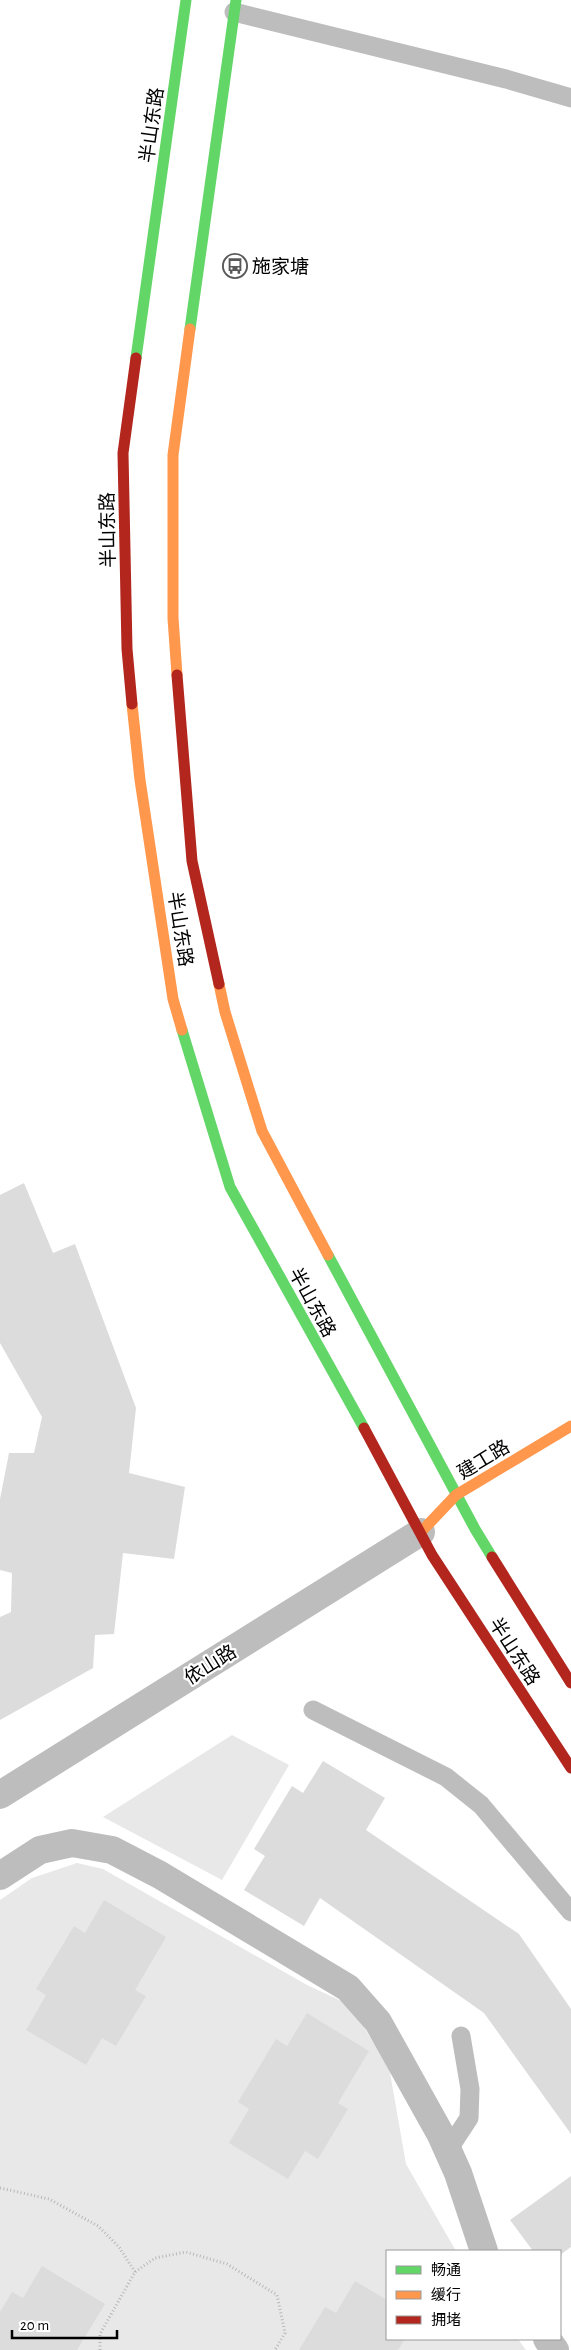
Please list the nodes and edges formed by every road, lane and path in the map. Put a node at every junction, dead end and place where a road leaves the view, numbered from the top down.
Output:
1 (186, 0) edge
2 (235, 6) edge
3 (571, 98) edge
4 (571, 1426) edge
5 (456, 1495) junction
6 (421, 1532) junction
7 (571, 1683) edge
8 (313, 1710) dead end
9 (571, 1768) edge
10 (0, 1795) edge
11 (0, 1876) edge
12 (571, 1912) edge
13 (461, 2036) dead end
14 (448, 2150) junction
15 (0, 2188) edge
16 (484, 2250) edge
17 (135, 2272) junction
18 (100, 2350) edge
19 (275, 2350) edge

1 - 6 main road, 半山东路
2 - 3 lane
2 - 5 main road, 半山东路
4 - 5 main road, 建工路
5 - 6 main road, 建工路
5 - 7 main road, 半山东路
6 - 9 main road, 半山东路
6 - 10 street, 依山路
8 - 12 lane
11 - 14 street
13 - 14 lane
14 - 16 street
15 - 17 path
17 - 18 path
17 - 19 path

